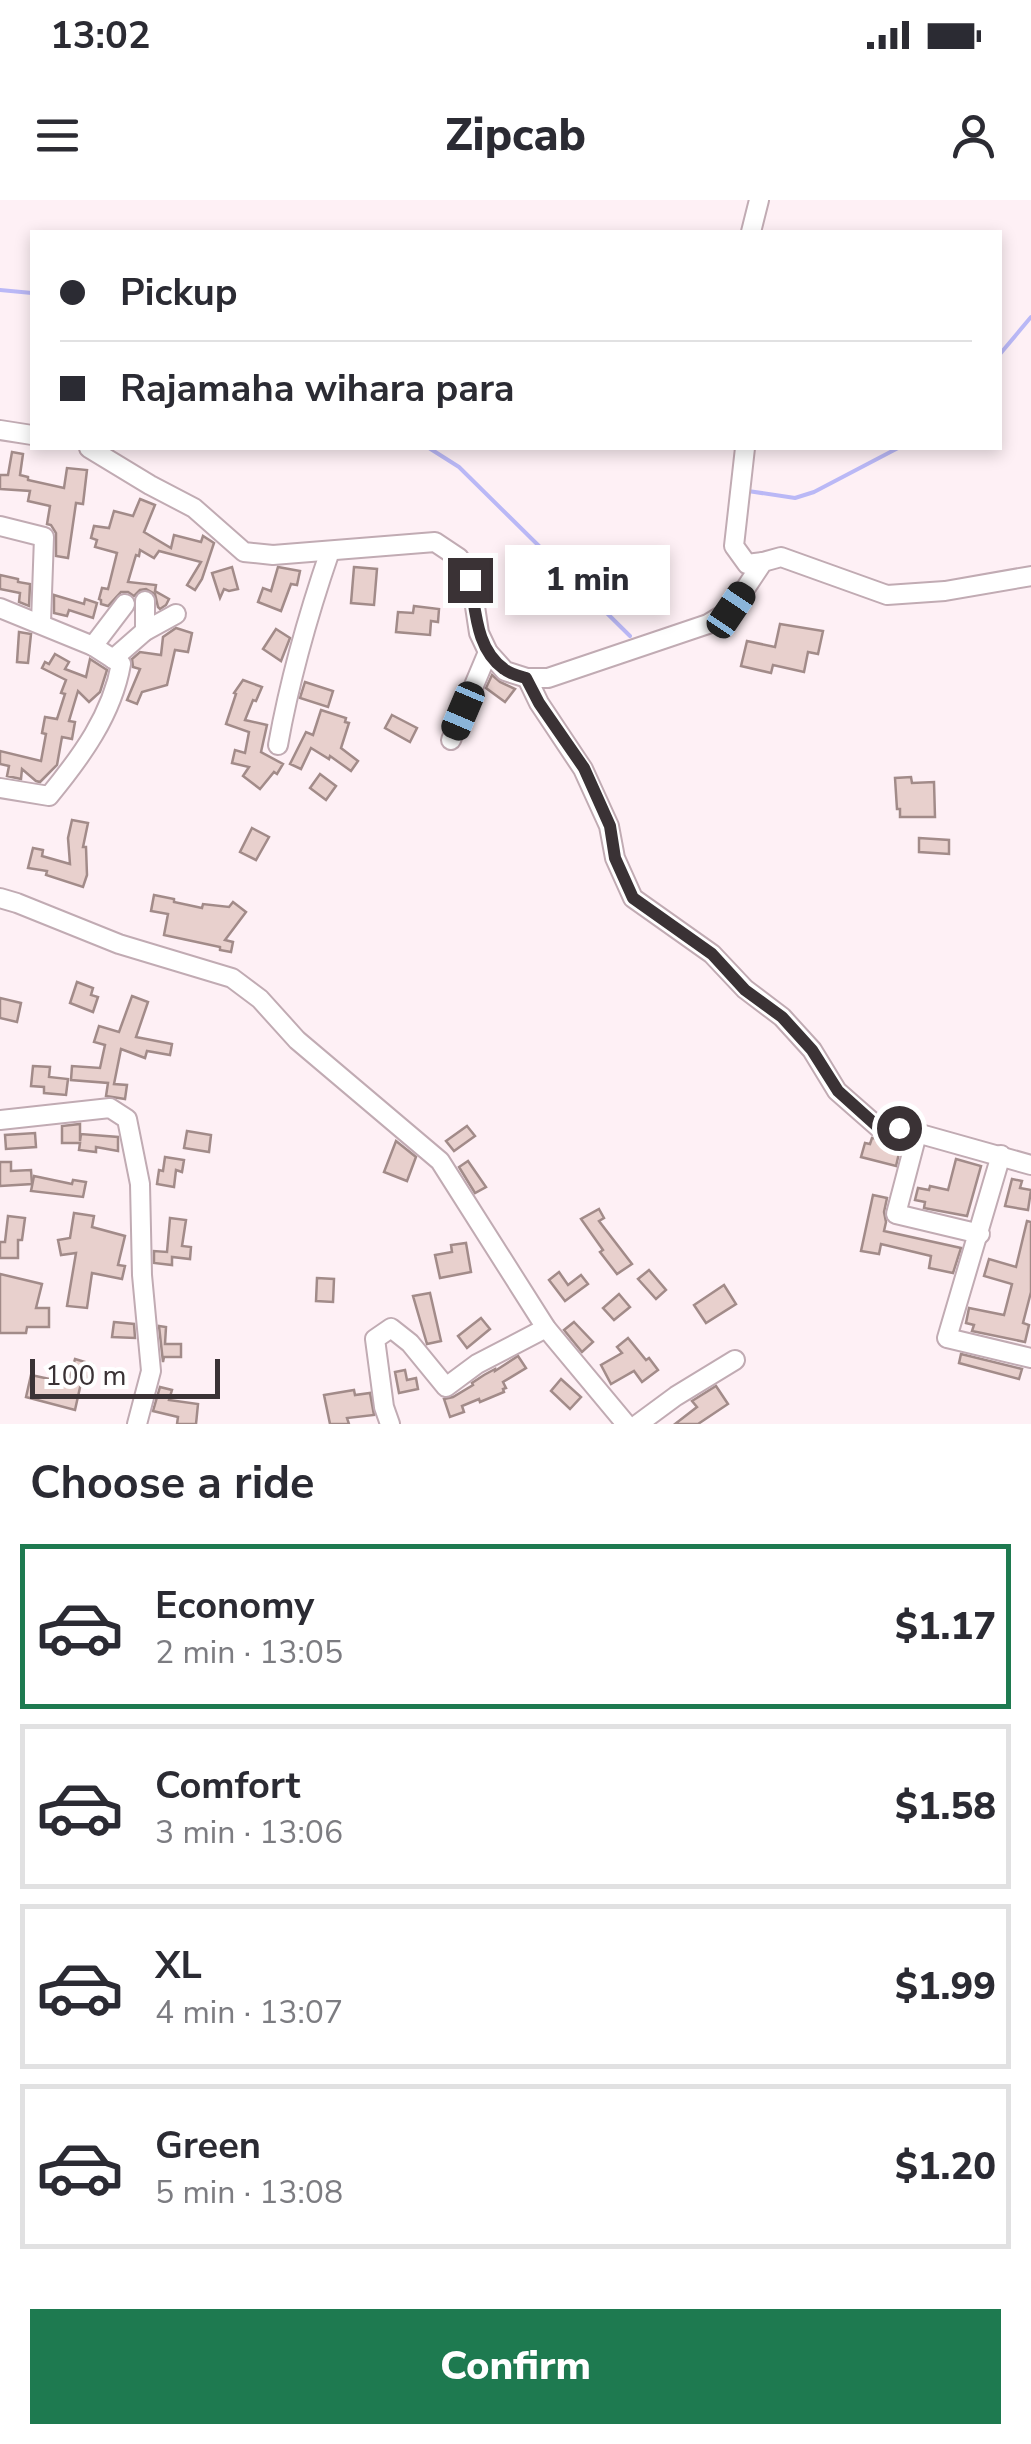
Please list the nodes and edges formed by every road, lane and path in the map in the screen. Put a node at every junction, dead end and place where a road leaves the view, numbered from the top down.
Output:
1 (759, 200) edge
2 (752, 230) edge
3 (0, 430) edge
4 (30, 435) edge
5 (97, 450) edge
6 (746, 450) edge
7 (0, 526) edge
8 (330, 551) junction
9 (763, 562) junction
10 (1031, 576) edge
11 (145, 601) dead end
12 (124, 604) dead end
13 (0, 608) edge
14 (176, 614) dead end
15 (40, 622) junction
16 (145, 631) junction
17 (93, 646) junction
18 (488, 652) junction
19 (113, 658) junction
20 (526, 678) junction
21 (451, 740) dead end
22 (278, 745) dead end
23 (0, 788) edge
24 (0, 898) edge
25 (0, 1120) edge
26 (917, 1134) junction
27 (1001, 1155) junction
28 (1031, 1165) edge
29 (980, 1234) junction
30 (546, 1328) junction
31 (1031, 1358) edge
32 (735, 1360) dead end
33 (136, 1424) edge
34 (390, 1424) edge
35 (626, 1424) edge
36 (638, 1424) edge

1 - 2 street
3 - 4 street
5 - 8 street
6 - 9 street
7 - 15 street
8 - 18 street
8 - 22 street
9 - 10 street
9 - 20 street
11 - 16 street
12 - 17 street
13 - 15 street
14 - 16 street
15 - 17 street
16 - 19 street
17 - 19 street
18 - 20 street
18 - 21 street
19 - 23 street
20 - 26 street
24 - 30 street
25 - 33 street
26 - 27 street
26 - 29 street
27 - 28 street
27 - 29 street
29 - 31 street
30 - 34 street
30 - 35 street
32 - 36 street

